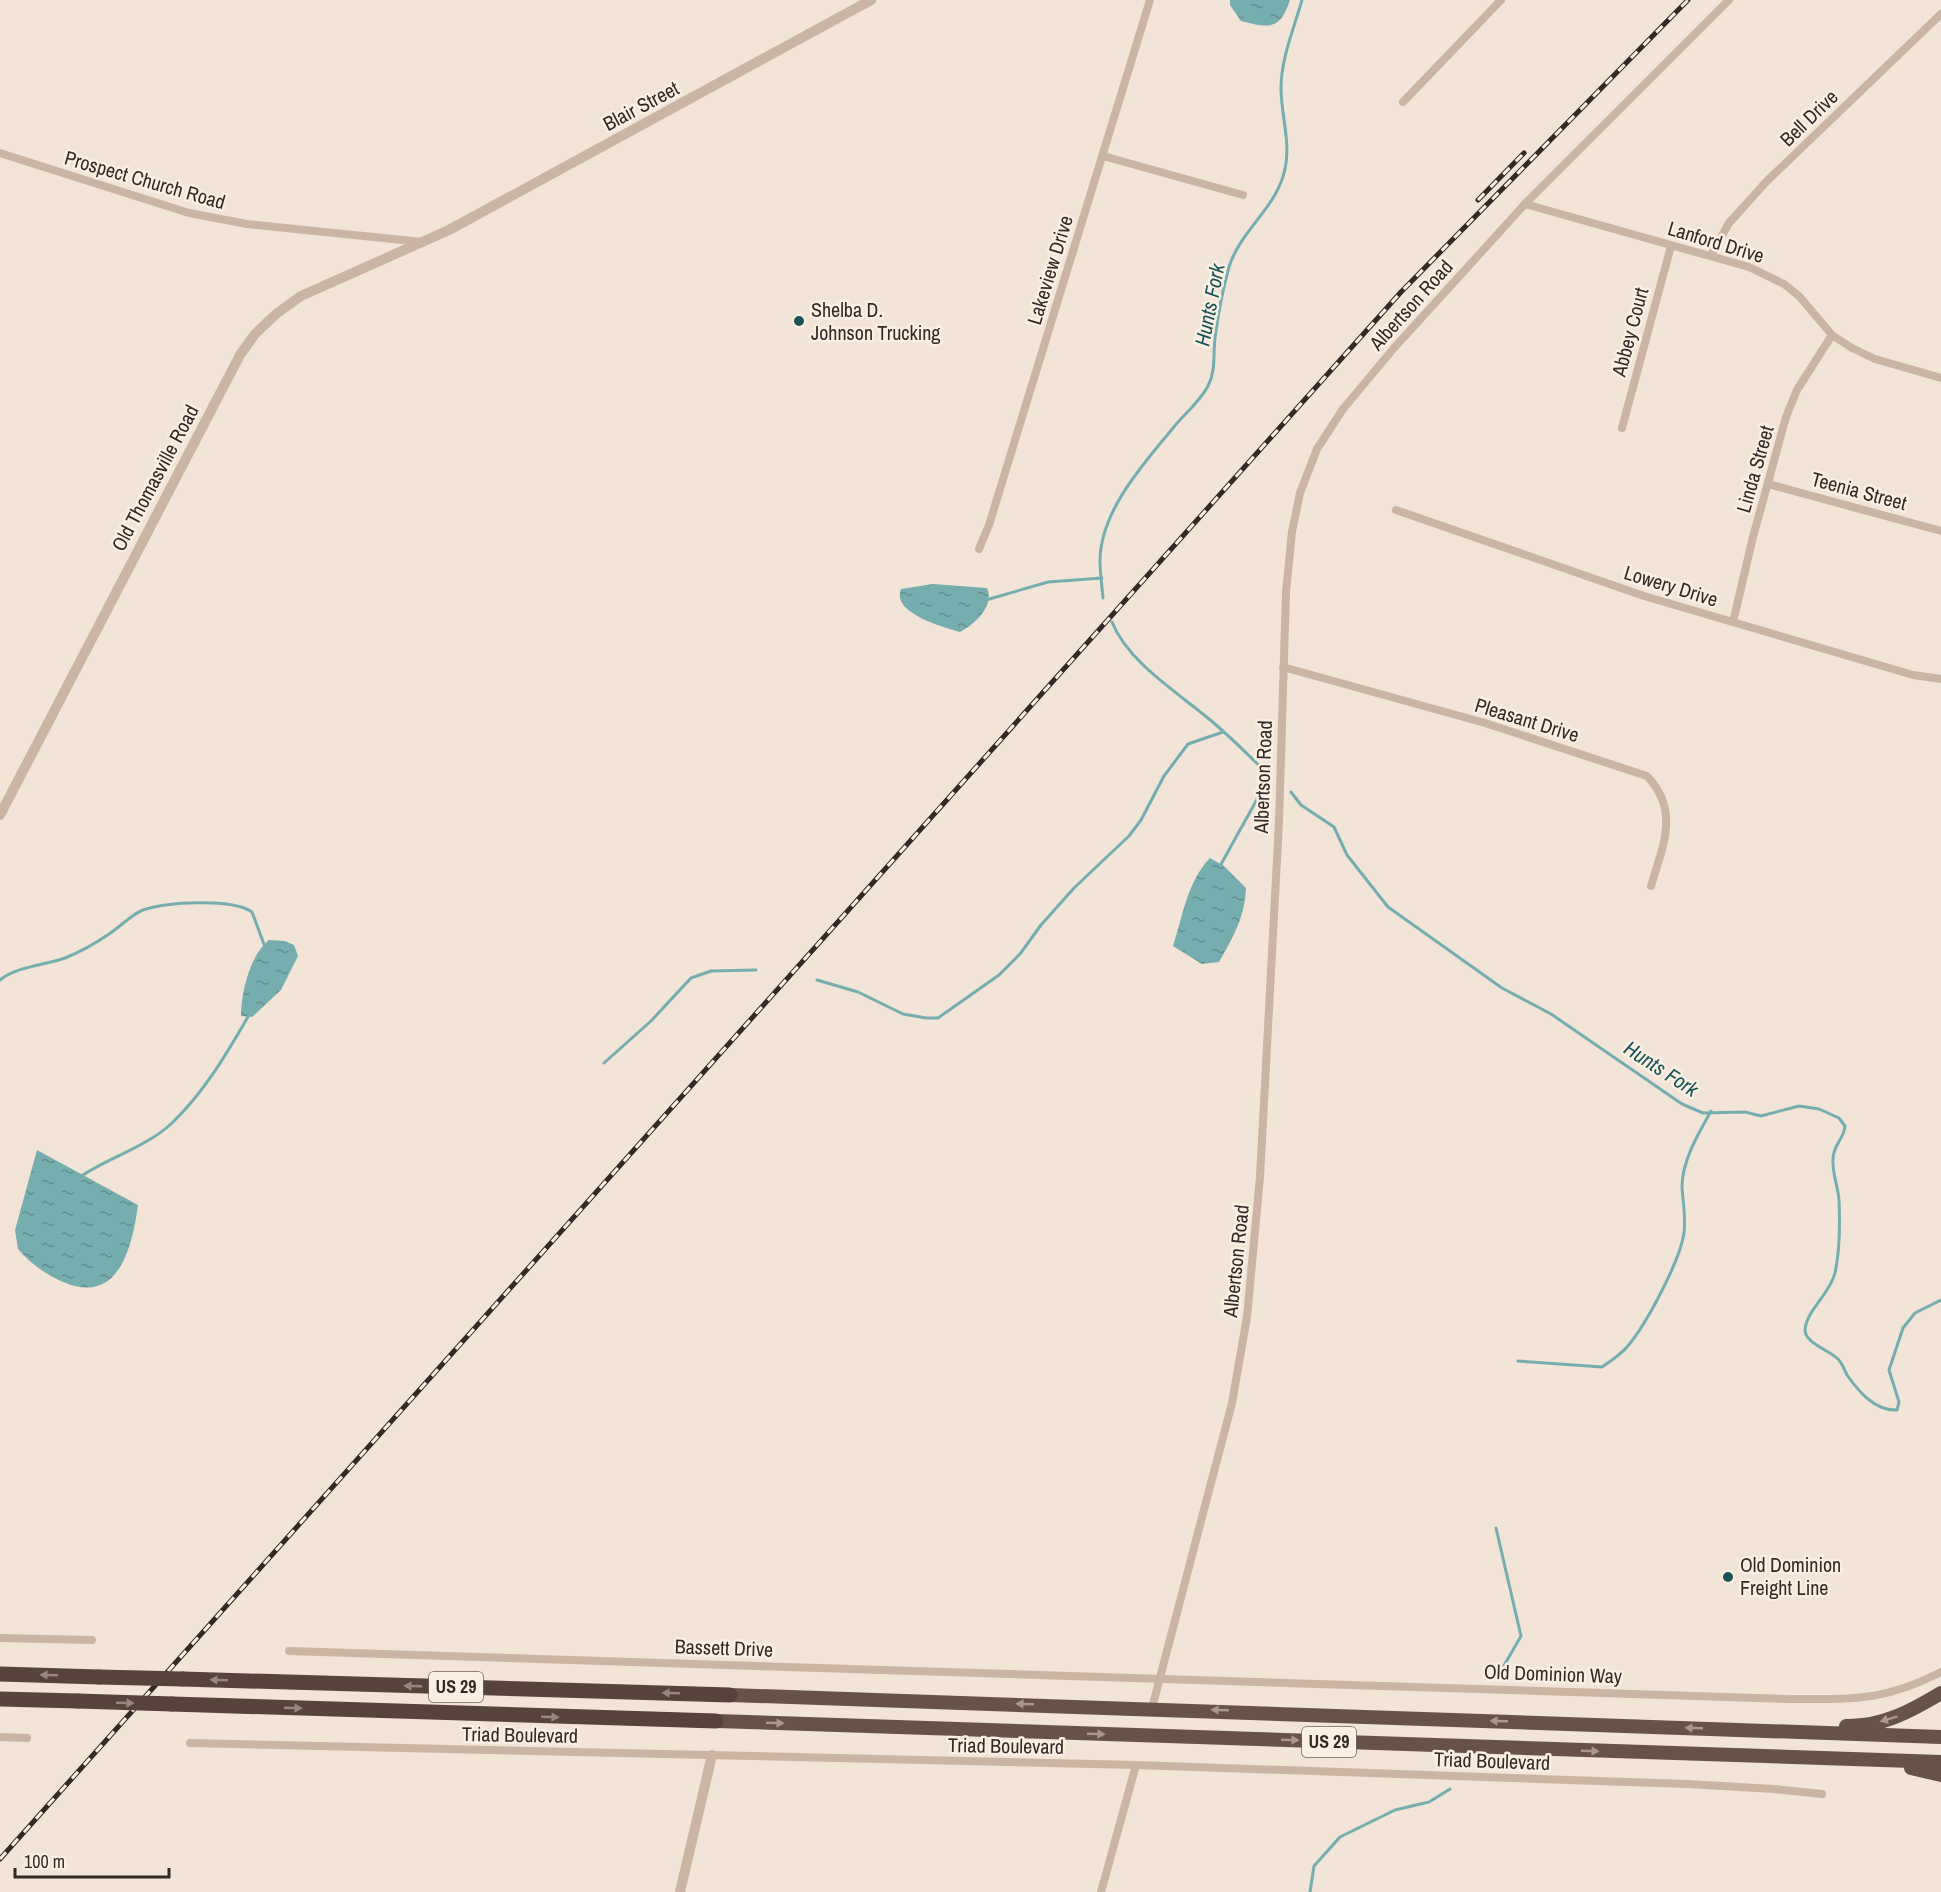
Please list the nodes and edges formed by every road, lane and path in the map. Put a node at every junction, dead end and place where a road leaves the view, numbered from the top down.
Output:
1 (871, 0) edge
2 (1150, 0) edge
3 (1501, 0) edge
4 (1729, 0) edge
5 (1941, 14) edge
6 (1403, 102) dead end
7 (0, 153) edge
8 (1102, 156) junction
9 (1243, 195) dead end
10 (1525, 204) junction
11 (426, 242) junction
12 (1671, 246) junction
13 (1711, 255) junction
14 (1832, 335) junction
15 (1941, 378) edge
16 (1622, 428) dead end
17 (1768, 484) junction
18 (1396, 510) dead end
19 (1941, 531) edge
20 (979, 549) dead end
21 (1732, 622) junction
22 (1283, 667) junction
23 (1941, 679) edge
24 (0, 815) edge
25 (1652, 886) dead end
26 (0, 1638) edge
27 (92, 1640) dead end
28 (289, 1651) dead end
29 (1941, 1672) edge
30 (0, 1674) edge
31 (1158, 1677) junction
32 (1941, 1693) edge
33 (730, 1695) joint
34 (0, 1699) edge
35 (1152, 1708) junction
36 (716, 1721) joint
37 (1735, 1730) junction
38 (0, 1737) edge
39 (1941, 1737) edge
40 (27, 1738) dead end
41 (190, 1743) dead end
42 (712, 1755) junction
43 (1865, 1760) junction
44 (1941, 1762) edge
45 (1136, 1766) junction
46 (1941, 1775) edge
47 (1822, 1794) dead end
48 (680, 1892) edge
49 (1101, 1892) edge

1 - 11 street, Blair Street
2 - 8 street, Lakeview Drive
3 - 6 street
4 - 10 street, Albertson Road
5 - 13 street, Bell Drive
7 - 11 street, Prospect Church Road
8 - 9 street
8 - 20 street, Lakeview Drive
10 - 12 street, Lanford Drive
10 - 22 street, Albertson Road
11 - 24 street, Old Thomasville Road
12 - 13 street, Lanford Drive
12 - 16 street, Abbey Court
13 - 14 street, Lanford Drive
14 - 15 street, Lanford Drive
14 - 17 street, Linda Street
17 - 19 street, Teenia Street
17 - 21 street, Linda Street
18 - 21 street, Lowery Drive
21 - 23 street, Lowery Drive
22 - 25 street, Pleasant Drive
22 - 31 street, Albertson Road
26 - 27 street
28 - 31 street, Bassett Drive
29 - 31 street, Old Dominion Way
33 -> 30 highway, US 29, bridge
31 - 35 street, Albertson Road
32 -> 37 highway
35 -> 33 highway, US 29
34 -> 36 highway, US 29, bridge
37 -> 35 highway, US 29
36 -> 43 highway, US 29
37 - 39 highway, US 29
38 - 40 street
41 - 42 street, Triad Boulevard
42 - 45 street, Triad Boulevard
42 - 48 street
43 - 44 highway, US 29
43 - 46 highway
45 - 47 street, Triad Boulevard
45 - 49 street

